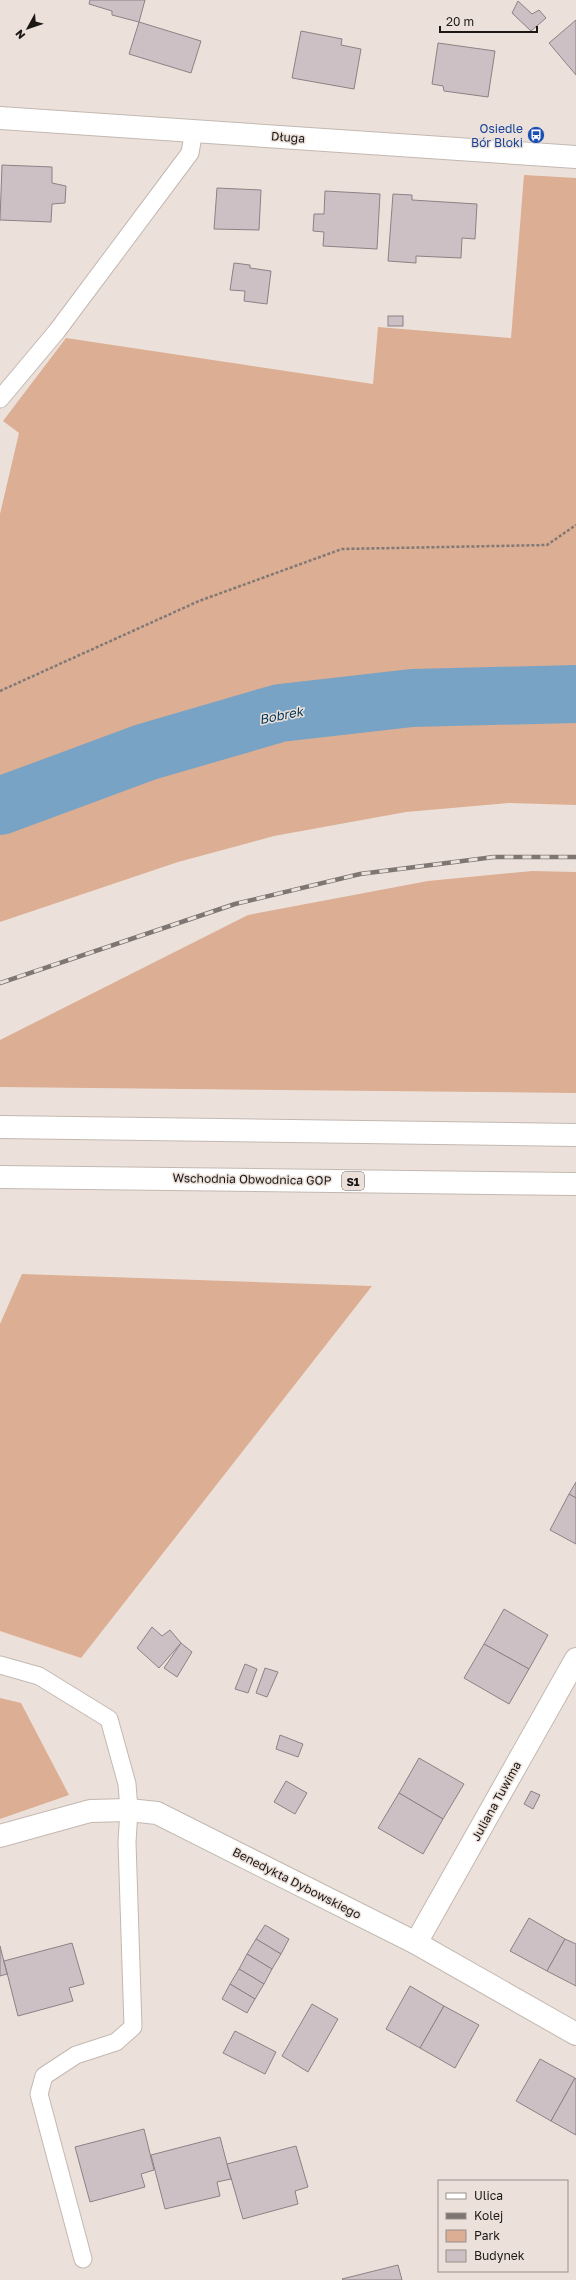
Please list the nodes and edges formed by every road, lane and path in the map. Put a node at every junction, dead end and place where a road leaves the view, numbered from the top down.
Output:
1 (0, 118) edge
2 (194, 130) junction
3 (576, 157) edge
4 (0, 399) edge
5 (576, 525) edge
6 (0, 691) edge
7 (0, 1127) edge
8 (576, 1134) edge
9 (0, 1176) edge
10 (576, 1184) edge
11 (576, 1659) edge
12 (0, 1665) edge
13 (129, 1810) junction
14 (0, 1836) edge
15 (416, 1943) junction
16 (576, 2034) edge
17 (83, 2259) dead end

1 - 2 main road, Długa
2 - 3 main road, Długa
2 - 4 lane
5 - 6 path
7 - 8 main road
9 - 10 main road, Wschodnia Obwodnica GOP / S1
11 - 15 main road, Juliana Tuwima
12 - 13 lane
13 - 14 main road, Benedykta Dybowskiego
13 - 15 main road, Benedykta Dybowskiego
13 - 17 lane
15 - 16 main road, Benedykta Dybowskiego

